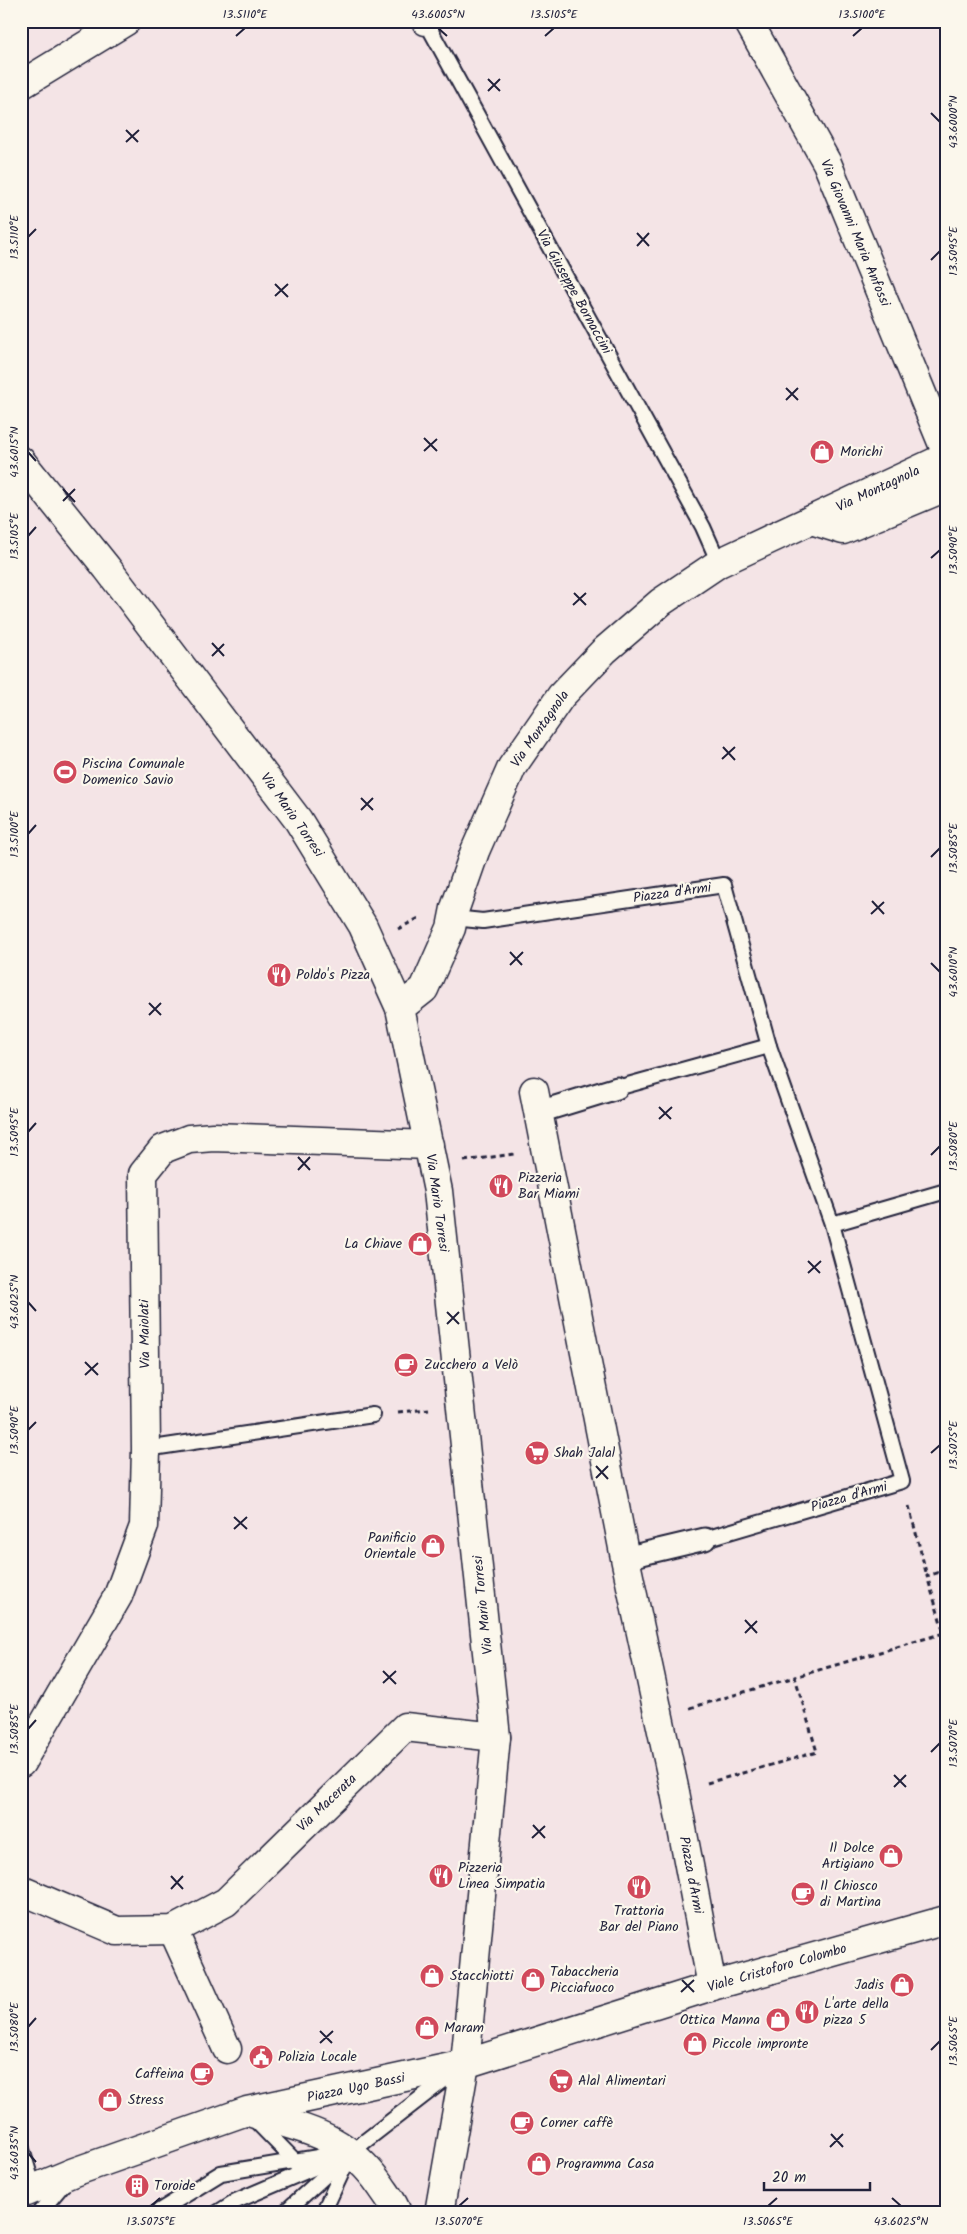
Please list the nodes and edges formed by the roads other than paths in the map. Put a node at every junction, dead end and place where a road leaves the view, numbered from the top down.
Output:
1 (126, 21) edge
2 (426, 21) edge
3 (748, 21) edge
4 (21, 85) edge
5 (946, 452) edge
6 (946, 457) edge
7 (21, 462) edge
8 (946, 487) edge
9 (811, 520) junction
10 (719, 563) junction
11 (453, 918) junction
12 (400, 1008) junction
13 (769, 1046) junction
14 (617, 1088) joint
15 (536, 1101) joint
16 (431, 1155) junction
17 (946, 1191) edge
18 (832, 1224) junction
19 (373, 1415) road end
20 (146, 1449) junction
21 (705, 1539) joint
22 (625, 1558) junction
23 (496, 1737) junction
24 (21, 1763) edge
25 (21, 1890) edge
26 (946, 1920) edge
27 (173, 1930) junction
28 (712, 1986) junction
29 (227, 2049) dead end
30 (465, 2064) junction
31 (247, 2111) junction
32 (21, 2146) edge
33 (351, 2152) junction
34 (297, 2167) junction
35 (303, 2196) junction
36 (32, 2198) edge
37 (156, 2213) edge
38 (217, 2213) edge
39 (284, 2213) edge
40 (304, 2213) edge
41 (323, 2213) edge
42 (397, 2213) edge
43 (439, 2213) edge

1 - 4 street
2 - 10 lane, Via Giuseppe Bornaccini
3 - 5 street, Via Giovanni Maria Anfossi
6 - 9 street, Via Montagnola
7 - 12 street, Via Mario Torresi
8 - 9 street, Via Montagnola
9 - 10 street, Via Montagnola
10 - 11 street, Via Montagnola
11 - 12 street, Via Montagnola
11 - 13 lane, Piazza d'Armi
12 - 16 street, Via Mario Torresi
13 - 14 lane, Piazza d'Armi
13 - 18 lane, Piazza d'Armi
14 - 15 street, Piazza d'Armi
15 - 22 street, Piazza d'Armi
16 - 20 street, Via Maiolati
16 - 23 street, Via Mario Torresi
17 - 18 lane
18 - 21 lane, Piazza d'Armi
19 - 20 lane
20 - 24 street, Via Maiolati
21 - 22 street, Piazza d'Armi
22 - 28 street, Piazza d'Armi
23 - 27 street, Via Macerata
23 - 30 street, Via Mario Torresi
25 - 27 street, Via Macerata
26 - 28 street, Viale Cristoforo Colombo
27 - 29 street
28 - 30 street, Viale Cristoforo Colombo
30 - 31 street, Piazza Ugo Bassi
30 - 33 lane, Piazza Ugo Bassi
30 - 43 street
31 - 33 street
31 - 34 lane
31 - 36 street, Piazza Ugo Bassi
32 - 36 lane, Piazza Ugo Bassi
33 - 34 lane, Piazza Ugo Bassi
33 - 35 lane, Piazza Ugo Bassi
33 - 41 lane, Piazza Ugo Bassi
33 - 42 street
34 - 35 lane
34 - 37 lane, Piazza Ugo Bassi
34 - 38 lane, Piazza Ugo Bassi
35 - 39 lane, Piazza Ugo Bassi
35 - 40 lane

